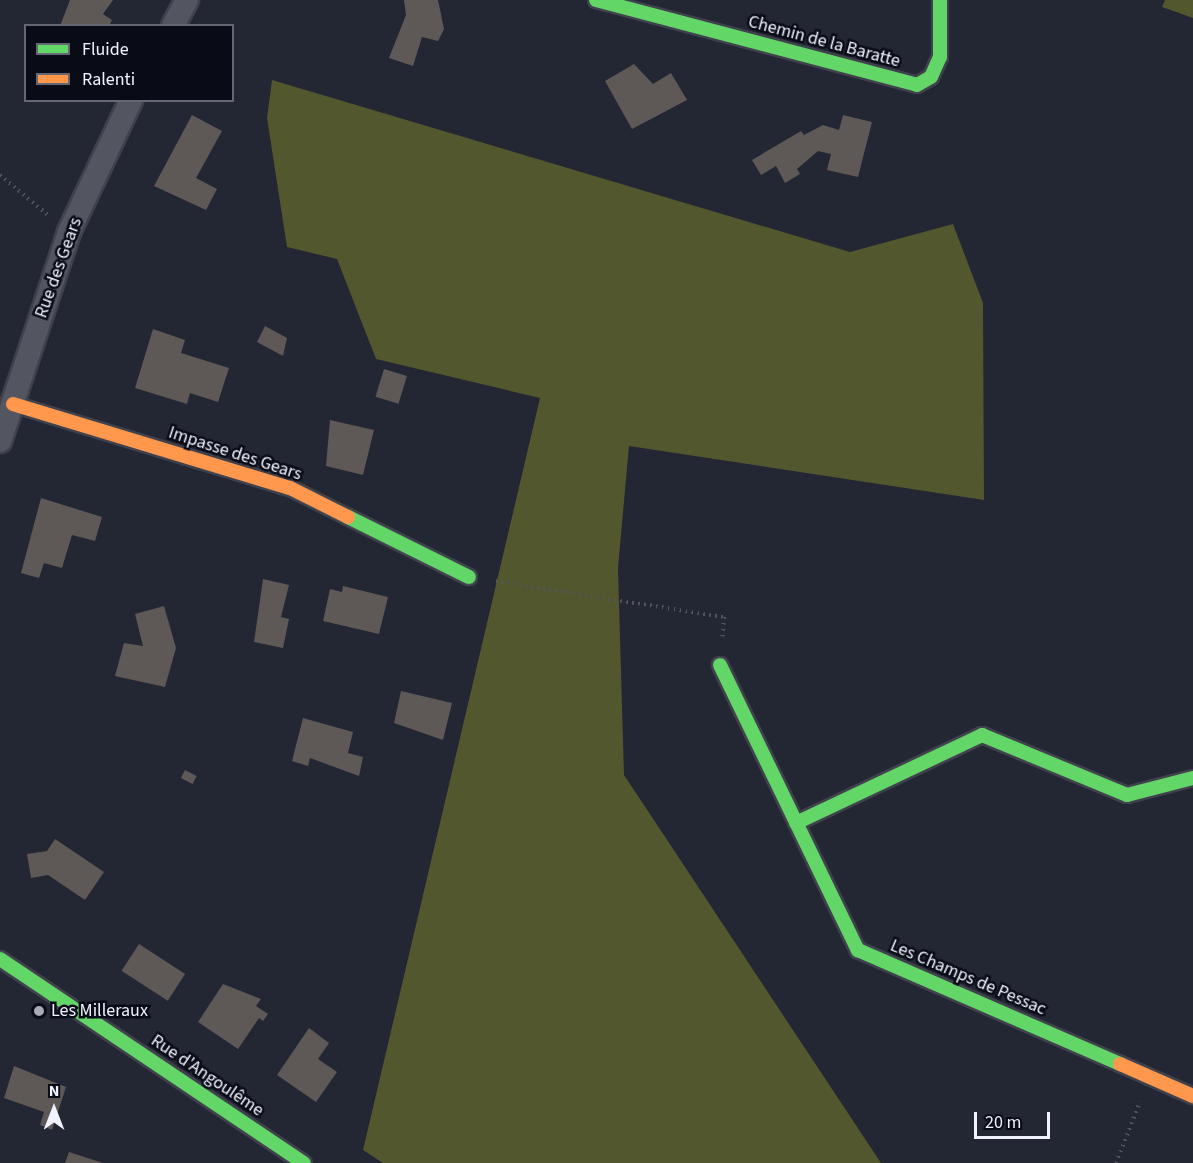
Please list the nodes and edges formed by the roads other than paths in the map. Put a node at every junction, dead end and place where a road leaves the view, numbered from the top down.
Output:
1 (187, 0) edge
2 (596, 0) edge
3 (940, 0) edge
4 (174, 24) edge
5 (130, 102) edge
6 (13, 404) junction
7 (0, 441) edge
8 (469, 577) road end
9 (720, 665) road end
10 (1193, 779) edge
11 (796, 823) junction
12 (0, 959) edge
13 (1193, 1096) edge
14 (304, 1163) edge

1 - 4 street
2 - 3 street, Chemin de la Baratte
5 - 6 street, Rue des Gears
6 - 7 street, Rue des Gears
6 - 8 street, Impasse des Gears
9 - 11 street, Les Champs de Pessac
10 - 11 street
11 - 13 street, Les Champs de Pessac
12 - 14 street, Rue d'Angoulême

